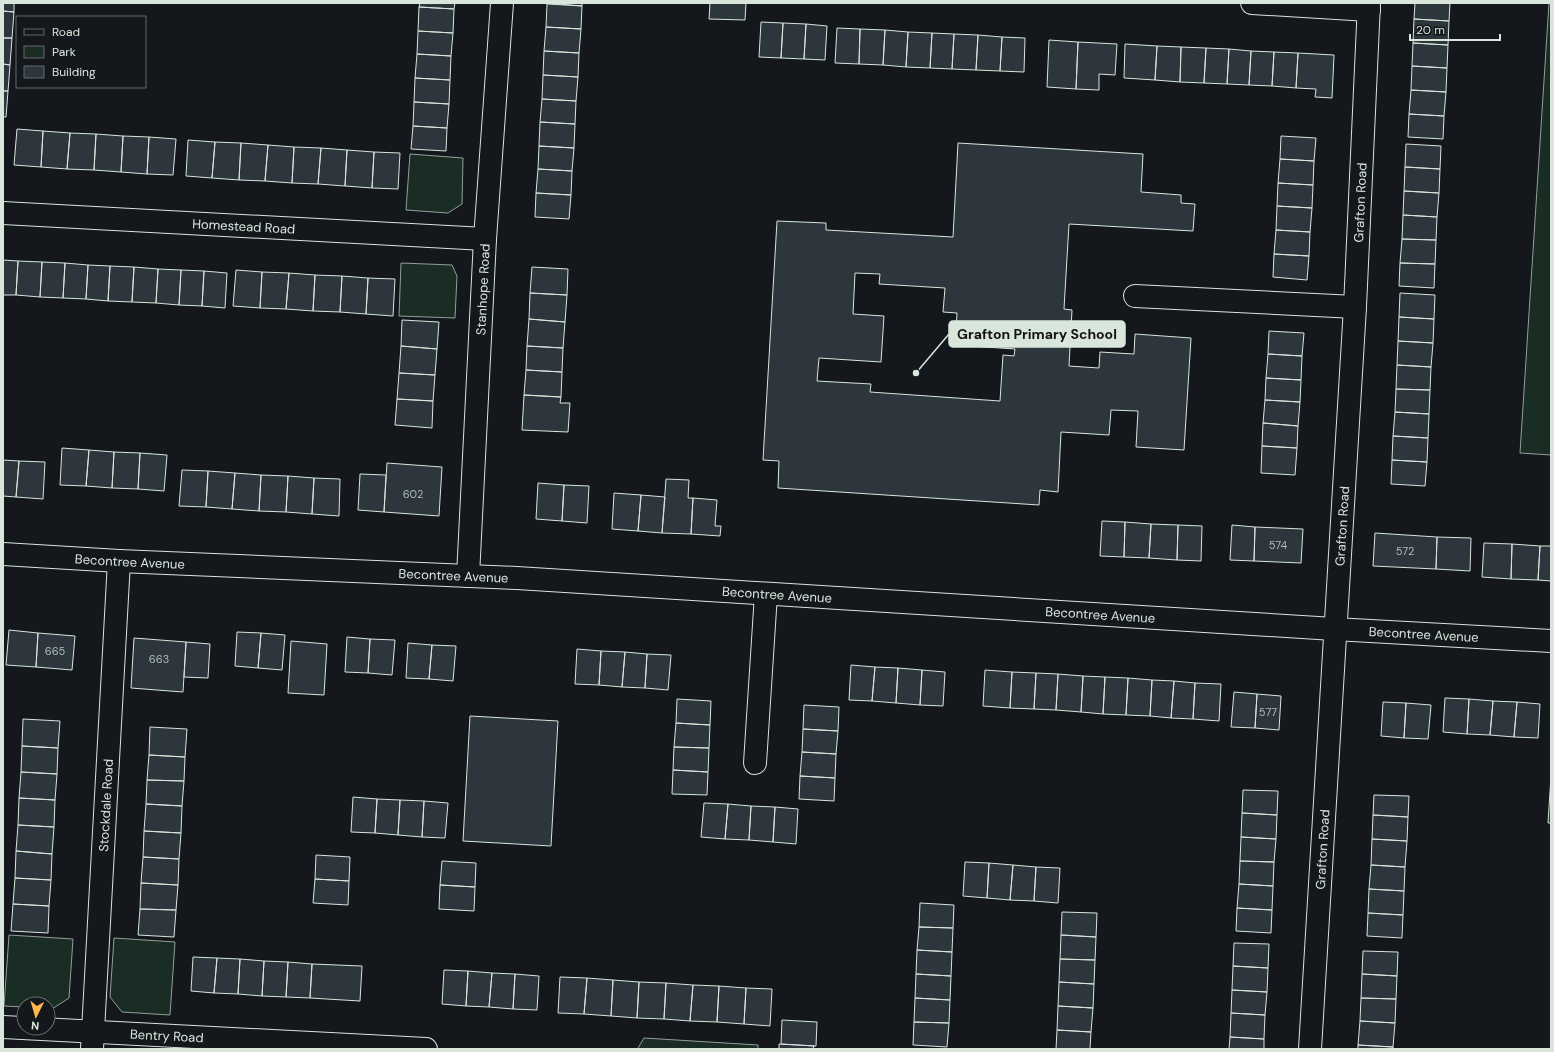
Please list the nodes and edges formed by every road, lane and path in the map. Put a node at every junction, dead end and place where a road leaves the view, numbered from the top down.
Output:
1 (502, 3) edge
2 (1252, 3) edge
3 (1369, 7) edge
4 (3, 212) edge
5 (485, 239) junction
6 (1135, 296) dead end
7 (1355, 308) junction
8 (3, 554) edge
9 (119, 561) junction
10 (468, 576) junction
11 (766, 594) junction
12 (1334, 629) junction
13 (1551, 641) edge
14 (755, 763) dead end
15 (3, 1027) edge
16 (92, 1041) edge
17 (426, 1049) edge
18 (1310, 1049) edge

1 - 5 street, Stanhope Road
2 - 3 street
3 - 7 street, Grafton Road
4 - 5 street, Homestead Road
5 - 10 street, Stanhope Road
6 - 7 street
7 - 12 street, Grafton Road
8 - 9 street, Becontree Avenue
9 - 10 street, Becontree Avenue
9 - 16 street, Stockdale Road
10 - 11 street, Becontree Avenue
11 - 12 street, Becontree Avenue
11 - 14 street
12 - 13 street, Becontree Avenue
12 - 18 street, Grafton Road
15 - 16 street, Bentry Road
16 - 17 street, Bentry Road

